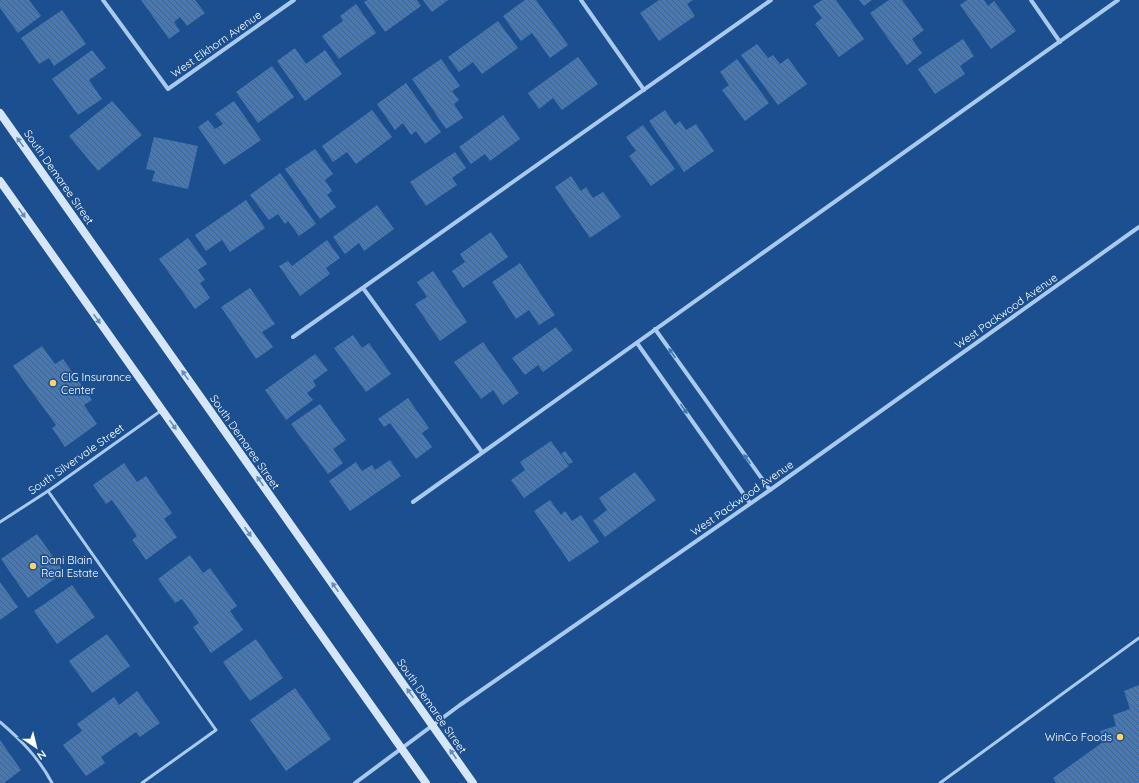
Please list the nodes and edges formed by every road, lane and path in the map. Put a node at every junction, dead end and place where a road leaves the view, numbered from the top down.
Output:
1 (103, 0) edge
2 (294, 0) edge
3 (581, 0) edge
4 (771, 0) edge
5 (1031, 0) edge
6 (1118, 0) edge
7 (1060, 42) junction
8 (644, 90) junction
9 (0, 113) edge
10 (0, 181) edge
11 (1139, 227) edge
12 (363, 288) junction
13 (655, 329) junction
14 (293, 337) dead end
15 (637, 343) junction
16 (162, 410) junction
17 (482, 452) junction
18 (770, 490) junction
19 (48, 491) junction
20 (413, 502) dead end
21 (750, 503) junction
22 (0, 522) edge
23 (1139, 638) edge
24 (0, 722) edge
25 (432, 725) junction
26 (401, 748) junction
27 (52, 783) edge
28 (142, 783) edge
29 (355, 783) edge
30 (426, 783) edge
31 (473, 783) edge
32 (940, 783) edge

1 - 2 street, West Elkhorn Avenue
3 - 8 street
4 - 8 street
5 - 7 street
6 - 7 street
7 - 13 street
8 - 12 street
25 -> 9 main road, South Demaree Street
10 -> 16 main road
11 - 18 street, West Packwood Avenue
12 - 14 street
12 - 17 street
13 - 15 street
18 -> 13 street
15 - 17 street
15 -> 21 street
16 - 19 lane, South Silvervale Street
16 -> 26 main road
17 - 20 street
18 - 21 street, West Packwood Avenue
19 - 22 lane, South Silvervale Street
19 - 28 lane
21 - 25 street, West Packwood Avenue
23 - 32 lane
24 - 27 lane
25 - 26 street, West Packwood Avenue
31 -> 25 main road, South Demaree Street
26 - 29 street, West Packwood Avenue
26 - 30 main road

